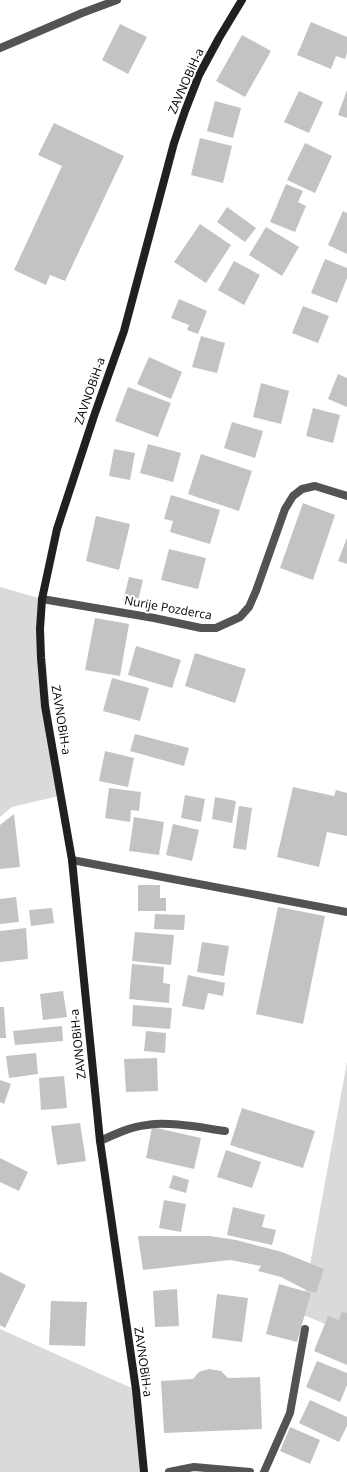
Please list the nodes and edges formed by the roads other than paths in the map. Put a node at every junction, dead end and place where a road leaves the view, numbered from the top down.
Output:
1 (117, 0) edge
2 (242, 0) edge
3 (0, 48) edge
4 (347, 496) edge
5 (42, 598) junction
6 (72, 860) junction
7 (347, 912) edge
8 (225, 1131) dead end
9 (100, 1141) junction
10 (305, 1330) dead end
11 (144, 1472) edge
12 (169, 1472) edge
13 (250, 1472) edge
14 (264, 1472) edge

1 - 3 street
2 - 5 main road, ZAVNOBiH-a
4 - 5 street, Nurije Pozderca
5 - 6 main road, ZAVNOBiH-a
6 - 7 street
6 - 9 main road, ZAVNOBiH-a
8 - 9 street
9 - 11 main road, ZAVNOBiH-a
10 - 14 street
12 - 13 street

